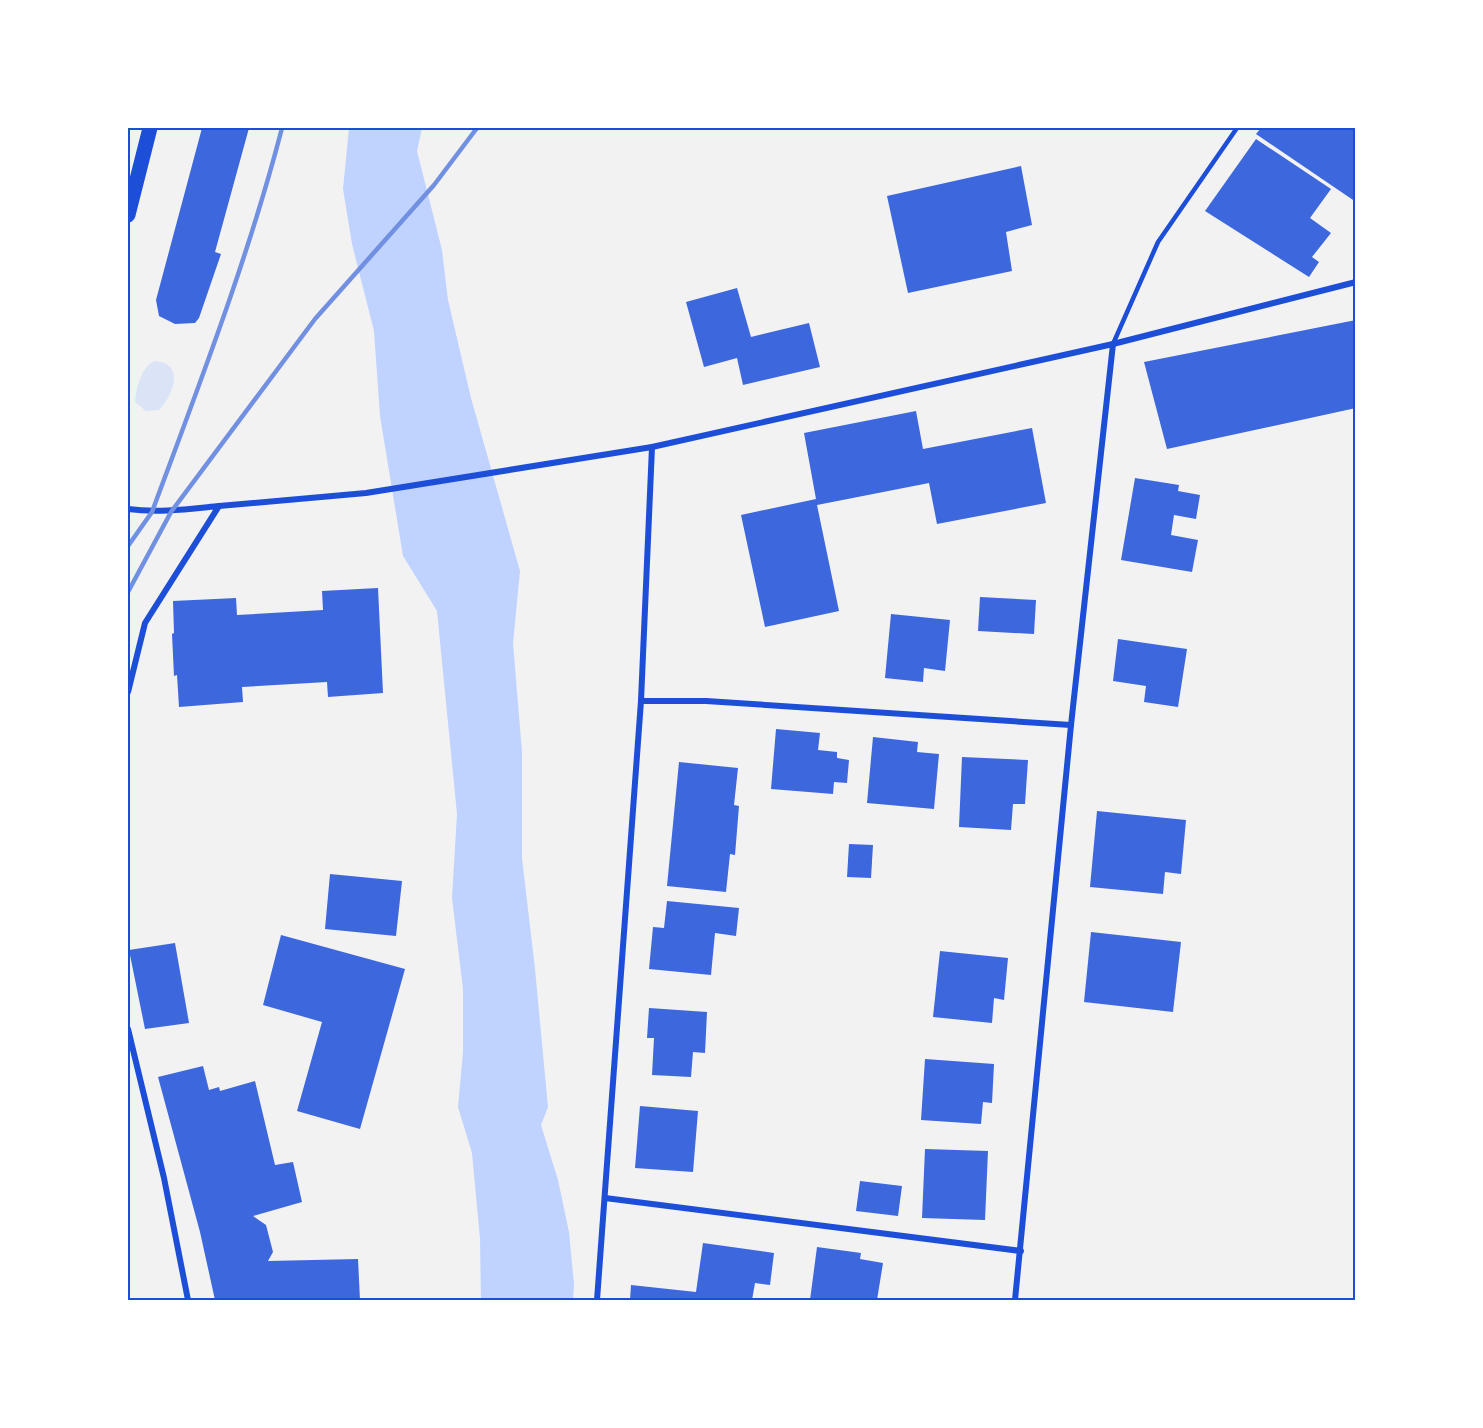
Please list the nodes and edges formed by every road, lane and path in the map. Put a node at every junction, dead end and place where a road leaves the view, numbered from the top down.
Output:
1 (150, 128) edge
2 (1237, 128) edge
3 (128, 215) edge
4 (1356, 282) edge
5 (1113, 344) junction
6 (652, 447) junction
7 (219, 506) junction
8 (128, 508) edge
9 (128, 692) edge
10 (641, 701) junction
11 (1071, 725) junction
12 (128, 1029) edge
13 (605, 1198) junction
14 (1021, 1251) junction
15 (188, 1300) edge
16 (597, 1300) edge
17 (1015, 1300) edge

1 - 3 main road
2 - 5 lane
4 - 5 street
5 - 6 street
5 - 11 street
6 - 7 street
6 - 10 street
7 - 8 street
7 - 9 street
10 - 11 street
10 - 13 street
11 - 14 street
12 - 15 street
13 - 14 street
13 - 16 street
14 - 17 street

